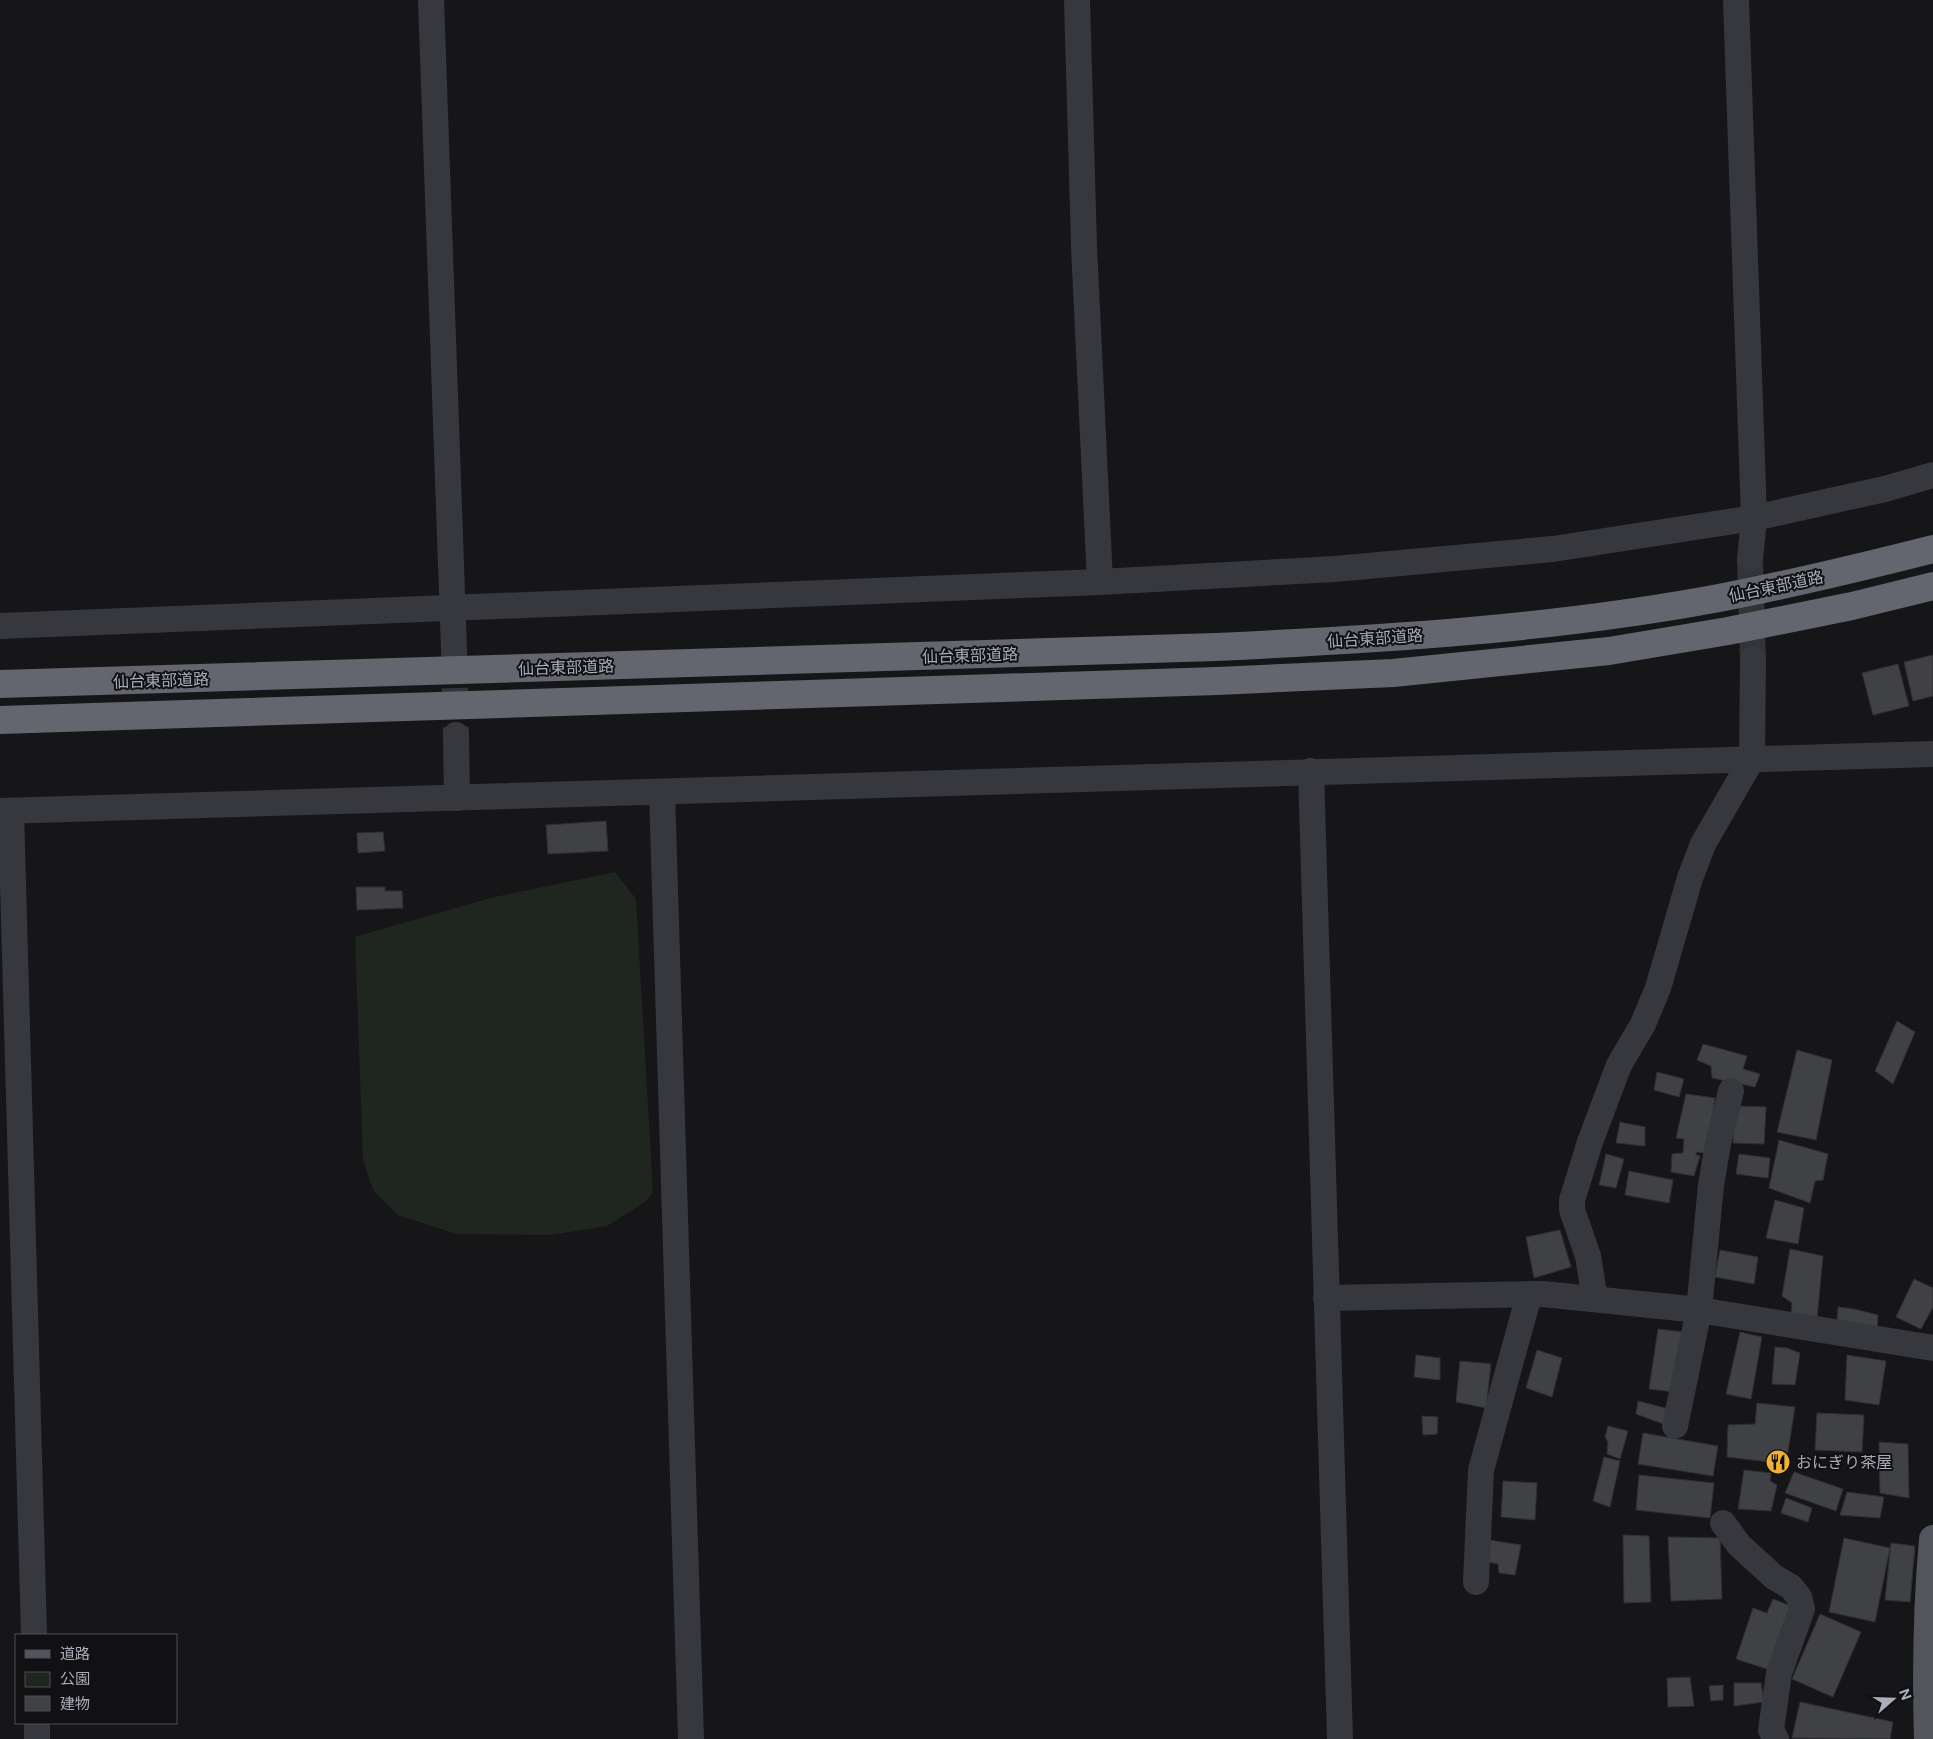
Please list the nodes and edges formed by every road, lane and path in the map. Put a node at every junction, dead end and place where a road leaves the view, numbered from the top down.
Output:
1 (431, 0) edge
2 (1077, 0) edge
3 (1736, 0) edge
4 (1933, 476) edge
5 (1754, 518) junction
6 (1933, 549) edge
7 (1750, 559) tunnel mouth
8 (1100, 582) junction
9 (1933, 586) edge
10 (453, 609) junction
11 (0, 626) edge
12 (454, 649) tunnel mouth
13 (1753, 660) tunnel mouth
14 (0, 684) edge
15 (0, 720) edge
16 (456, 734) tunnel mouth
17 (1933, 754) edge
18 (1752, 759) junction
19 (1311, 771) junction
20 (662, 792) junction
21 (457, 798) junction
22 (5, 811) edge
23 (1731, 1090) dead end
24 (1529, 1295) junction
25 (1326, 1298) junction
26 (1595, 1299) junction
27 (1699, 1310) junction
28 (1933, 1348) edge
29 (1674, 1426) dead end
30 (1723, 1523) dead end
31 (1933, 1539) edge
32 (1476, 1582) dead end
33 (34, 1634) edge
34 (37, 1724) edge
35 (37, 1739) edge
36 (691, 1739) edge
37 (1340, 1739) edge
38 (1776, 1739) edge
39 (1928, 1739) edge

1 - 10 street
2 - 8 street
3 - 5 street
4 - 5 street
5 - 7 street
5 - 8 street
6 - 14 highway, 仙台東部道路
8 - 10 street
9 - 15 highway, 仙台東部道路
10 - 11 street
10 - 12 street
13 - 18 street
16 - 21 street
17 - 18 street
18 - 19 street
18 - 26 street
19 - 20 street
19 - 25 street
20 - 21 street
20 - 36 street
21 - 22 street
22 - 33 street
23 - 27 street
24 - 25 street
24 - 26 street
24 - 32 street
25 - 37 street
26 - 27 street
27 - 28 street
27 - 29 street
30 - 38 street
31 - 39 main road
34 - 35 street

